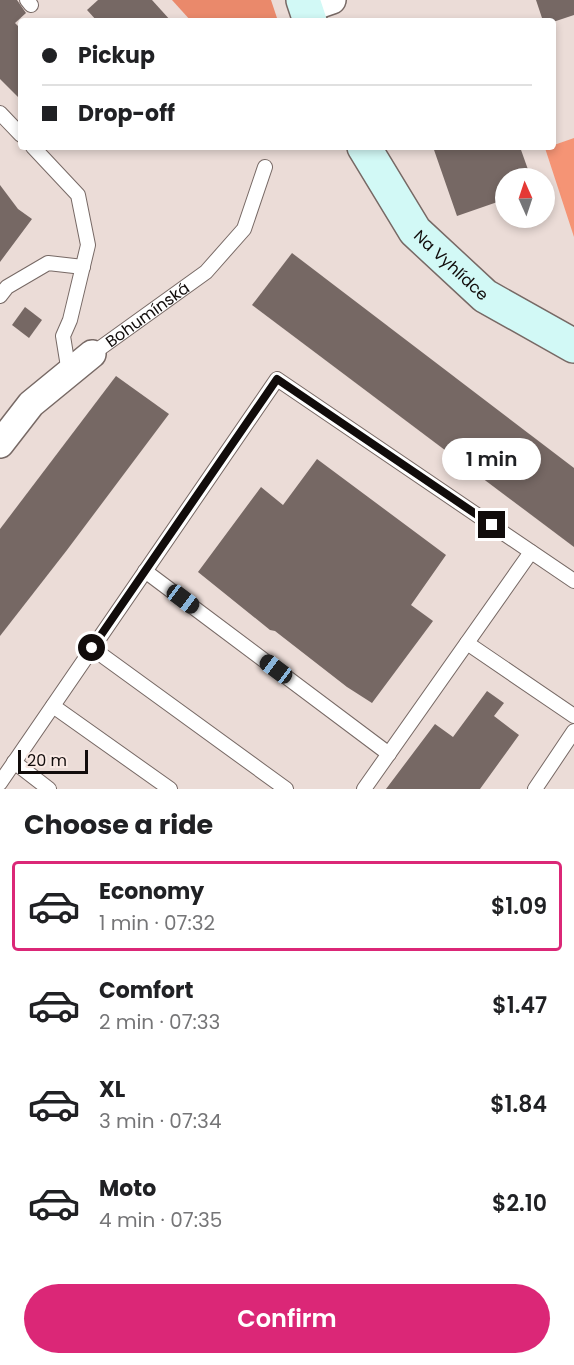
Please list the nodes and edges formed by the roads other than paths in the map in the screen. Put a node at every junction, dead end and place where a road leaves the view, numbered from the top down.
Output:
1 (0, 113) edge
2 (18, 132) edge
3 (36, 150) edge
4 (366, 150) edge
5 (266, 167) dead end
6 (82, 267) junction
7 (0, 296) edge
8 (574, 346) edge
9 (92, 354) joint
10 (69, 373) junction
11 (0, 444) edge
12 (531, 552) junction
13 (146, 571) junction
14 (574, 581) edge
15 (467, 643) junction
16 (92, 648) junction
17 (52, 706) junction
18 (574, 716) edge
19 (574, 731) edge
20 (389, 754) junction
21 (14, 762) junction
22 (0, 783) edge
23 (49, 789) edge
24 (170, 789) edge
25 (286, 789) edge
26 (364, 789) edge
27 (535, 789) edge

1 - 2 lane
3 - 6 lane
4 - 8 street, Na Vyhlídce
5 - 9 lane, Bohumínská
6 - 7 lane
6 - 10 lane
9 - 10 street, Bohumínská
10 - 11 street, Bohumínská
12 - 13 lane
12 - 14 lane
12 - 15 lane
13 - 16 lane
13 - 20 lane
15 - 18 lane
15 - 20 lane
16 - 17 lane
16 - 25 lane
17 - 21 lane
17 - 24 lane
19 - 27 lane
20 - 26 lane
21 - 22 lane
21 - 23 lane

